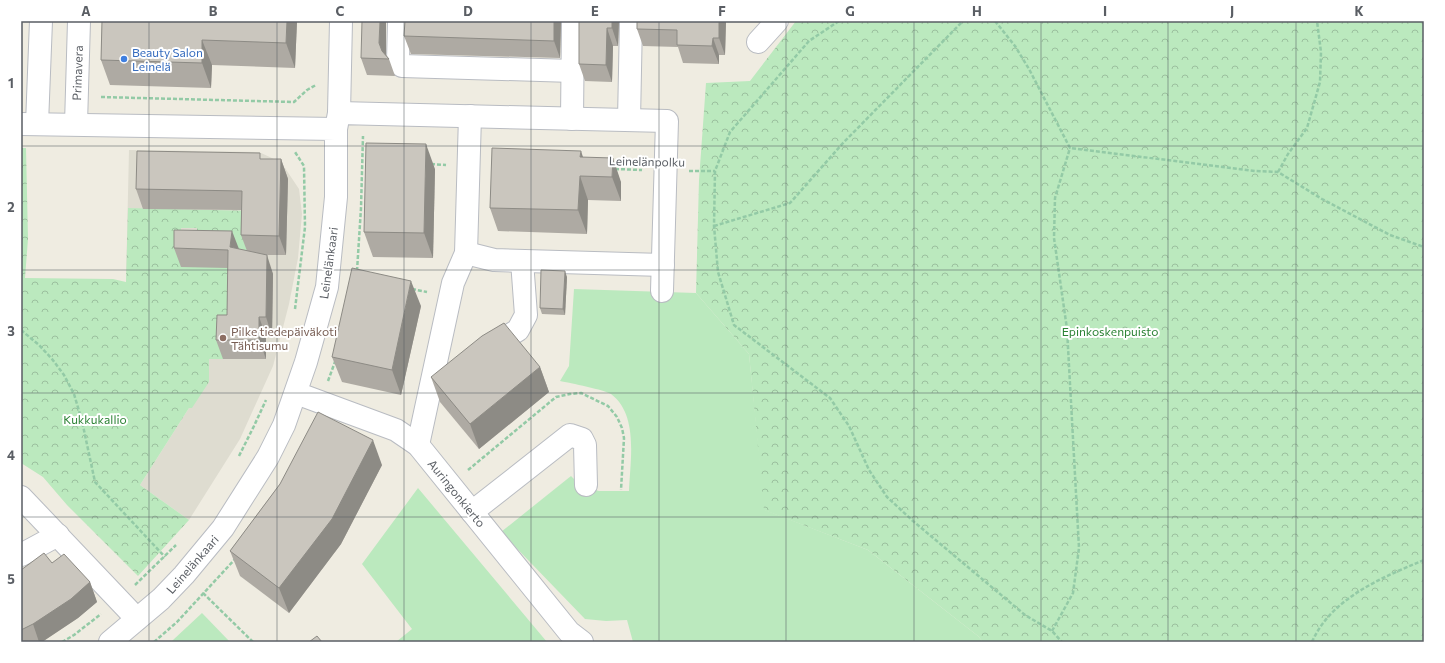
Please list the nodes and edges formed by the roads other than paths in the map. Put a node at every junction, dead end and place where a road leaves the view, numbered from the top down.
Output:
1 (41, 21) edge
2 (79, 21) edge
3 (340, 21) edge
4 (400, 21) edge
5 (573, 21) edge
6 (631, 21) edge
7 (776, 21) edge
8 (758, 42) dead end
9 (573, 71) junction
10 (470, 116) junction
11 (572, 119) junction
12 (629, 120) junction
13 (338, 121) junction
14 (29, 124) edge
15 (76, 124) junction
16 (466, 253) junction
17 (522, 261) junction
18 (663, 265) junction
19 (662, 291) dead end
20 (455, 360) junction
21 (296, 393) junction
22 (418, 445) junction
23 (586, 485) dead end
24 (21, 497) edge
25 (472, 512) junction
26 (58, 535) junction
27 (21, 554) edge
28 (137, 619) junction
29 (110, 642) edge
30 (582, 642) edge

1 - 14 street
2 - 15 street, Primavera
3 - 13 street, Leinelänkaari
4 - 9 street
5 - 9 street
6 - 12 street
7 - 8 street
9 - 11 street
10 - 11 street
10 - 13 street
10 - 16 street
11 - 12 street
12 - 18 street
13 - 15 street
13 - 21 street, Leinelänkaari
14 - 15 street
16 - 17 street
16 - 20 street
17 - 18 street
17 - 20 street
18 - 19 street
20 - 22 street
21 - 22 street, Auringonkierto
21 - 28 street, Leinelänkaari
22 - 25 street, Auringonkierto
23 - 25 street
24 - 26 street
25 - 30 street, Auringonkierto
26 - 27 street
26 - 28 street
28 - 29 street, Leinelänkaari

